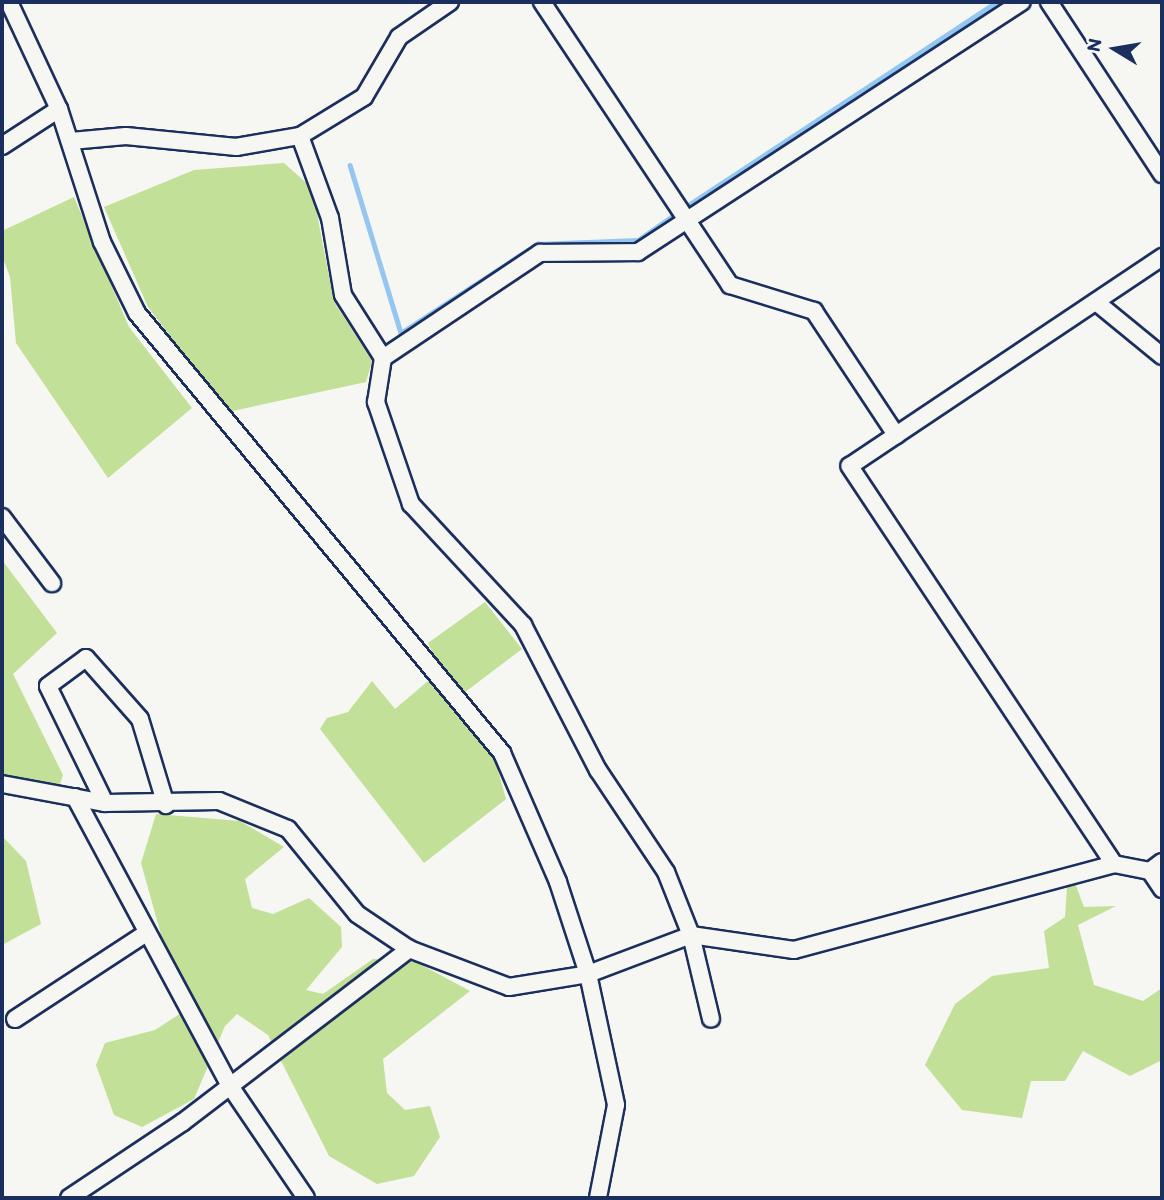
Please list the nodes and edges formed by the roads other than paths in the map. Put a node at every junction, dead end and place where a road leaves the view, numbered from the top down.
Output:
1 (9, 2) edge
2 (450, 2) edge
3 (542, 2) edge
4 (1022, 2) edge
5 (1049, 2) edge
6 (59, 109) junction
7 (300, 136) junction
8 (71, 141) junction
9 (2, 146) edge
10 (1162, 174) edge
11 (690, 220) junction
12 (1162, 257) edge
13 (1096, 302) junction
14 (1162, 356) edge
15 (383, 358) junction
16 (896, 435) junction
17 (2, 517) edge
18 (52, 583) dead end
19 (2, 784) edge
20 (75, 797) junction
21 (104, 803) junction
22 (166, 805) junction
23 (1114, 864) junction
24 (1156, 867) edge
25 (1162, 889) edge
26 (145, 934) junction
27 (691, 935) junction
28 (409, 949) junction
29 (588, 974) junction
30 (15, 1019) dead end
31 (711, 1019) dead end
32 (230, 1086) junction
33 (69, 1198) edge
34 (306, 1198) edge
35 (598, 1198) edge

1 - 6 street
2 - 7 street
3 - 11 street
4 - 11 street
5 - 10 street
6 - 8 street
6 - 9 street
7 - 8 street
7 - 15 street
8 - 29 street
11 - 15 street
11 - 16 street
12 - 13 street
13 - 14 street
13 - 16 street
15 - 27 street
16 - 23 street
17 - 18 street
19 - 20 street
20 - 21 street
20 - 26 street
21 - 22 street
21 - 22 street
22 - 28 street
23 - 24 street
23 - 27 street
24 - 25 street
26 - 30 street
26 - 32 street
27 - 29 street
27 - 31 street
28 - 29 street
28 - 32 street
29 - 35 street
32 - 33 street
32 - 34 street

